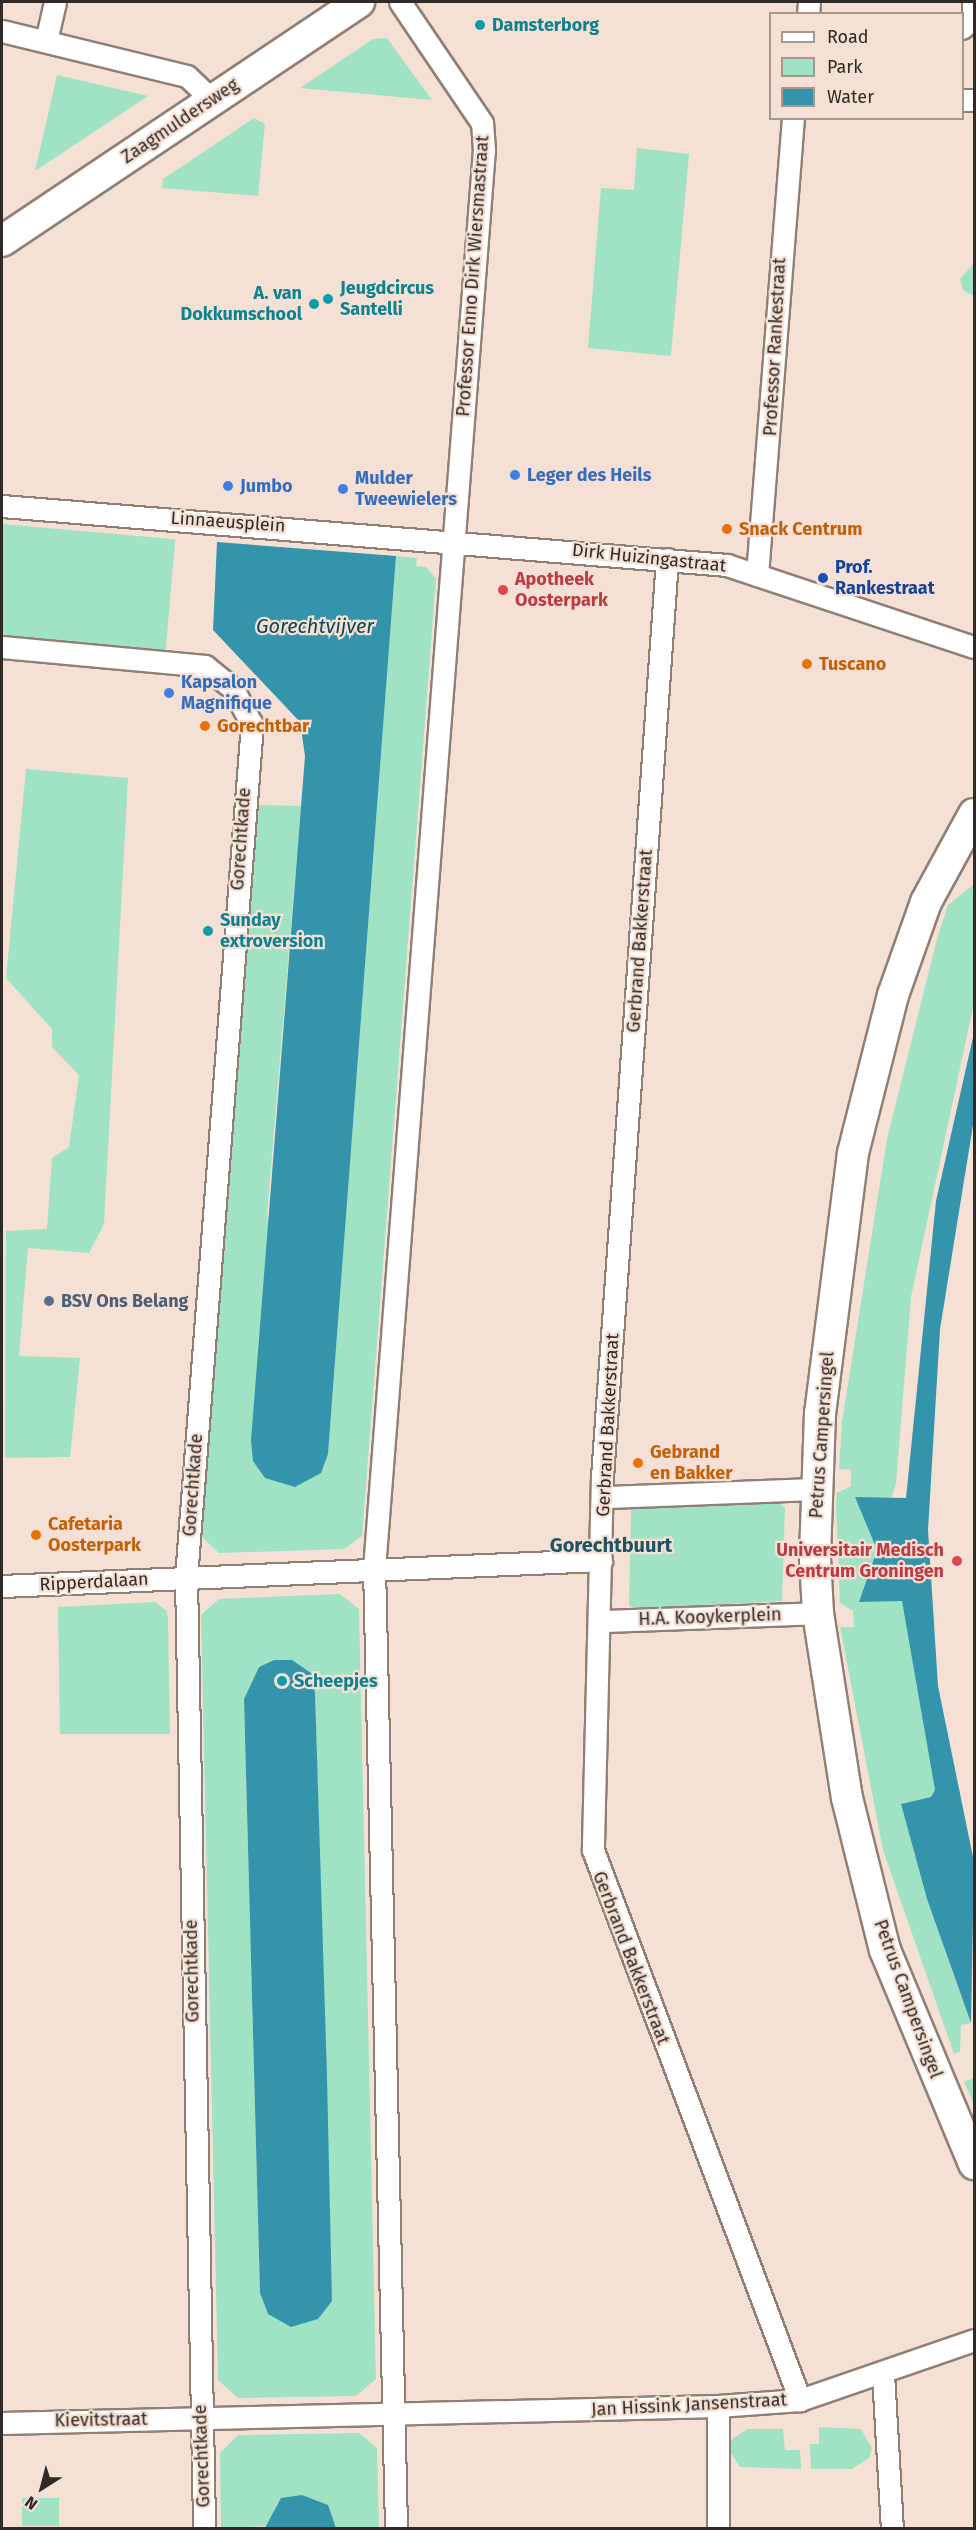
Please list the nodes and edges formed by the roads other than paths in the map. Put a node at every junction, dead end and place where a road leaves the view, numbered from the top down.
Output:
1 (55, 2) edge
2 (359, 2) edge
3 (400, 2) edge
4 (973, 2) edge
5 (964, 27) edge
6 (2, 31) edge
7 (46, 41) junction
8 (212, 100) junction
9 (794, 120) edge
10 (2, 241) edge
11 (2, 506) edge
12 (454, 540) junction
13 (668, 559) junction
14 (757, 575) junction
15 (2, 647) edge
16 (975, 647) edge
17 (975, 814) edge
18 (816, 1489) junction
19 (605, 1497) junction
20 (601, 1560) junction
21 (374, 1569) junction
22 (186, 1578) junction
23 (2, 1586) edge
24 (818, 1613) junction
25 (602, 1621) junction
26 (975, 2164) edge
27 (975, 2340) edge
28 (883, 2374) junction
29 (800, 2400) junction
30 (718, 2406) junction
31 (393, 2414) junction
32 (200, 2418) junction
33 (2, 2423) edge
34 (204, 2529) edge
35 (396, 2529) edge
36 (718, 2529) edge
37 (892, 2529) edge

1 - 7 street
2 - 8 main road, Zaagmuldersweg
3 - 12 street, Professor Enno Dirk Wiersmastraat
4 - 5 street
6 - 7 street
7 - 8 street
8 - 10 main road, Zaagmuldersweg
9 - 14 street, Professor Rankestraat
11 - 12 street, Linnaeusplein
12 - 13 street, Dirk Huizingastraat
12 - 21 street
13 - 14 street, Dirk Huizingastraat
13 - 19 street, Gerbrand Bakkerstraat
14 - 16 street, Dirk Huizingastraat
15 - 22 street, Gorechtkade
17 - 18 main road, Petrus Campersingel
18 - 19 street
18 - 24 main road, Petrus Campersingel
19 - 20 street, Gerbrand Bakkerstraat
20 - 21 street
20 - 25 street, Gerbrand Bakkerstraat
21 - 22 street
21 - 31 street
22 - 23 street, Ripperdalaan
22 - 32 street, Gorechtkade
24 - 25 street, H.A. Kooykerplein
24 - 26 main road, Petrus Campersingel
25 - 29 street, Gerbrand Bakkerstraat
27 - 28 street, Jan Hissink Jansenstraat
28 - 29 street, Jan Hissink Jansenstraat
28 - 37 street
29 - 30 street, Jan Hissink Jansenstraat
30 - 31 street, Jan Hissink Jansenstraat
30 - 36 street
31 - 32 street, Jan Hissink Jansenstraat
31 - 35 street
32 - 33 street, Kievitstraat
32 - 34 street, Gorechtkade

